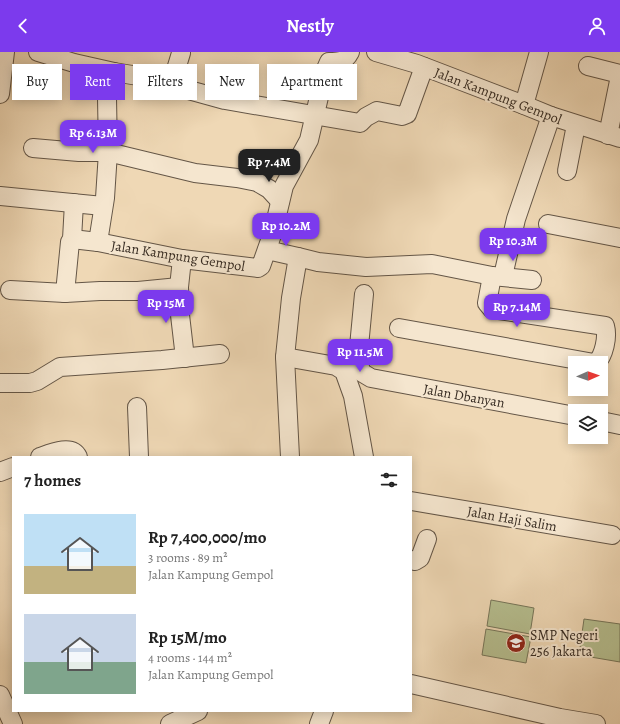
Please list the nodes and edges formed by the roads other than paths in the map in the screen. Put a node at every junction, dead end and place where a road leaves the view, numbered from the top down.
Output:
1 (5, 52) edge
2 (38, 52) edge
3 (350, 52) edge
4 (376, 52) edge
5 (539, 52) edge
6 (181, 53) edge
7 (421, 61) edge
8 (78, 64) edge
9 (177, 64) edge
10 (588, 66) dead end
11 (620, 75) edge
12 (197, 93) edge
13 (0, 94) edge
14 (107, 100) edge
15 (524, 104) junction
16 (315, 116) junction
17 (551, 116) junction
18 (576, 125) junction
19 (614, 137) edge
20 (33, 148) dead end
21 (108, 152) junction
22 (567, 171) dead end
23 (0, 196) edge
24 (280, 201) junction
25 (74, 203) junction
26 (103, 206) junction
27 (548, 224) dead end
28 (620, 238) edge
29 (72, 239) junction
30 (98, 242) junction
31 (267, 250) junction
32 (298, 257) junction
33 (182, 259) junction
34 (498, 276) junction
35 (532, 280) dead end
36 (179, 287) junction
37 (10, 290) dead end
38 (65, 293) junction
39 (364, 294) dead end
40 (399, 328) dead end
41 (220, 354) dead end
42 (601, 356) edge
43 (285, 357) junction
44 (185, 358) junction
45 (568, 358) edge
46 (0, 383) edge
47 (137, 406) dead end
48 (568, 415) edge
49 (608, 422) edge
50 (620, 425) edge
51 (43, 456) edge
52 (77, 456) edge
53 (140, 456) edge
54 (290, 456) edge
55 (364, 456) edge
56 (12, 467) edge
57 (0, 472) edge
58 (412, 501) edge
59 (612, 535) dead end
60 (427, 539) dead end
61 (412, 560) edge
62 (412, 684) edge
63 (0, 695) edge
64 (196, 712) edge
65 (324, 712) edge
66 (559, 721) edge
67 (13, 724) edge
68 (170, 724) edge
69 (319, 724) edge
70 (596, 724) edge

1 - 13 street
2 - 8 street
3 - 16 street, Jalan Kampung Gempol
4 - 7 street, Jalan Kampung Gempol
5 - 15 street
6 - 9 street
7 - 15 street, Jalan Kampung Gempol
7 - 16 street
10 - 11 street
11 - 19 street
12 - 16 street
14 - 21 street
15 - 17 street, Jalan Kampung Gempol
16 - 24 street, Jalan Kampung Gempol
17 - 18 street, Jalan Kampung Gempol
17 - 34 street
18 - 19 street, Jalan Kampung Gempol
18 - 22 street
20 - 21 street
21 - 24 street
21 - 26 street
23 - 25 street
24 - 31 street, Jalan Kampung Gempol
25 - 26 street
25 - 29 street
26 - 30 street
27 - 28 street
29 - 30 street, Jalan Kampung Gempol
29 - 38 street
30 - 33 street, Jalan Kampung Gempol
31 - 32 street
31 - 33 street, Jalan Kampung Gempol
32 - 34 street
32 - 43 street
33 - 36 street
34 - 35 street
34 - 42 street
36 - 38 street
36 - 44 street
37 - 38 street
39 - 48 street, Jalan Dbanyan
40 - 45 street
41 - 44 street
43 - 54 street
43 - 55 street
44 - 46 street
47 - 53 street
49 - 50 street
51 - 52 street
56 - 57 street
58 - 59 street, Jalan Haji Salim
60 - 61 street
62 - 66 street
63 - 67 street
64 - 68 street
65 - 69 street
66 - 70 street

